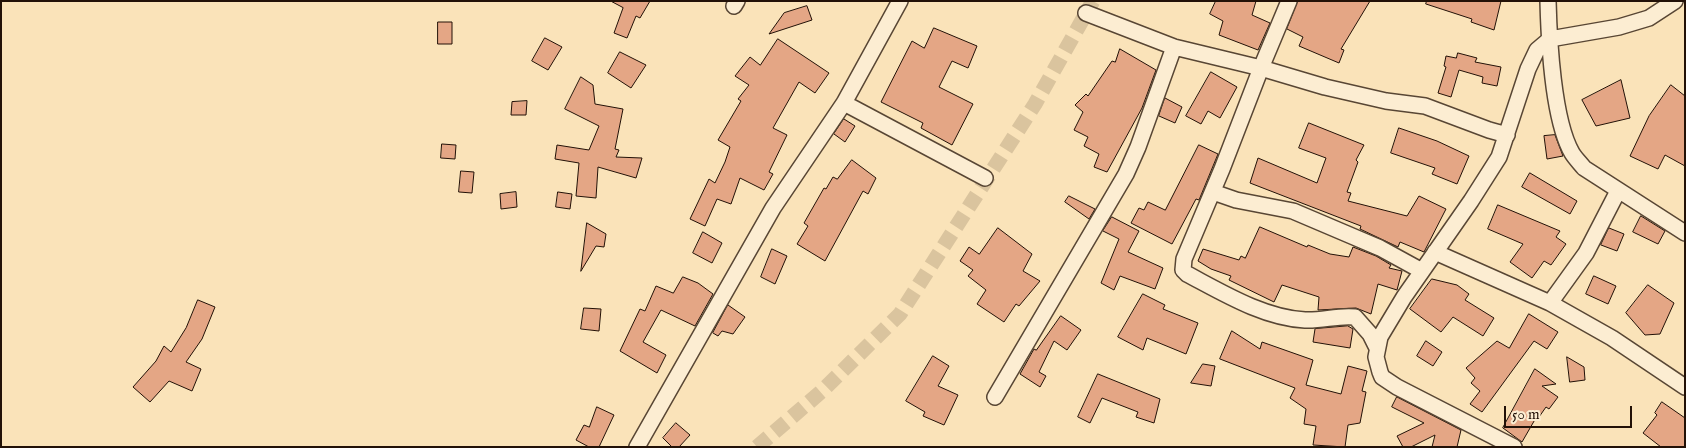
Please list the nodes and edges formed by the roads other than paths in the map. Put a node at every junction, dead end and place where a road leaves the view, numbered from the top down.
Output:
1 (900, 1) edge
2 (1289, 1) edge
3 (1548, 1) edge
4 (1675, 1) edge
5 (1086, 13) dead end
6 (1550, 39) junction
7 (1174, 47) junction
8 (1261, 68) junction
9 (844, 103) junction
10 (1507, 135) junction
11 (985, 178) dead end
12 (1618, 191) junction
13 (1213, 192) junction
14 (1685, 233) edge
15 (1435, 252) junction
16 (1422, 271) junction
17 (1550, 303) junction
18 (1377, 348) junction
19 (1685, 387) edge
20 (995, 397) dead end
21 (637, 447) edge
22 (1514, 447) edge

1 - 9 street
2 - 8 street
3 - 6 street
4 - 6 street
5 - 7 street
6 - 10 street
6 - 12 street
7 - 8 street
7 - 20 street
8 - 10 street
8 - 13 street
9 - 11 street
9 - 21 street
10 - 15 street
12 - 14 street
12 - 17 street
13 - 16 street
13 - 18 street
15 - 16 street
15 - 17 street
16 - 18 street
17 - 19 street
18 - 22 street

